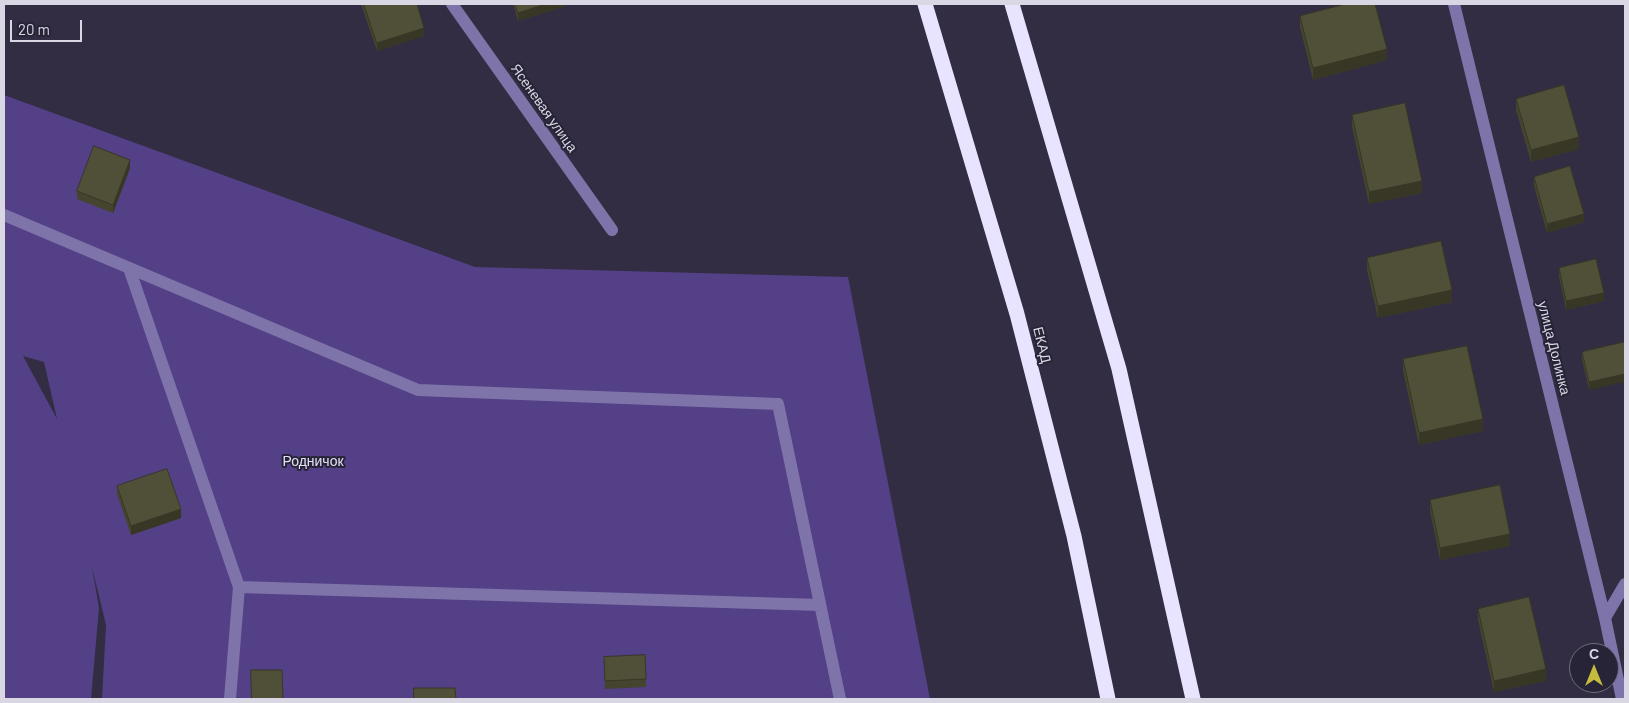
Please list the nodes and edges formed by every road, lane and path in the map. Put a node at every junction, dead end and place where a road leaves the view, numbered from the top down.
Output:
1 (452, 4) edge
2 (924, 4) edge
3 (1012, 4) edge
4 (1454, 4) edge
5 (4, 215) edge
6 (612, 230) dead end
7 (129, 268) junction
8 (1625, 584) edge
9 (239, 587) junction
10 (820, 605) junction
11 (1605, 618) junction
12 (230, 699) edge
13 (840, 699) edge
14 (1108, 699) edge
15 (1192, 699) edge
16 (1622, 699) edge

1 - 6 street, Ясеневая улица
2 - 14 highway, ЕКАД
3 - 15 highway
4 - 11 street, улица Долинка
5 - 7 street
7 - 9 street
7 - 10 street
8 - 11 street
9 - 10 street
9 - 12 street
10 - 13 street
11 - 16 street, улица Долинка

